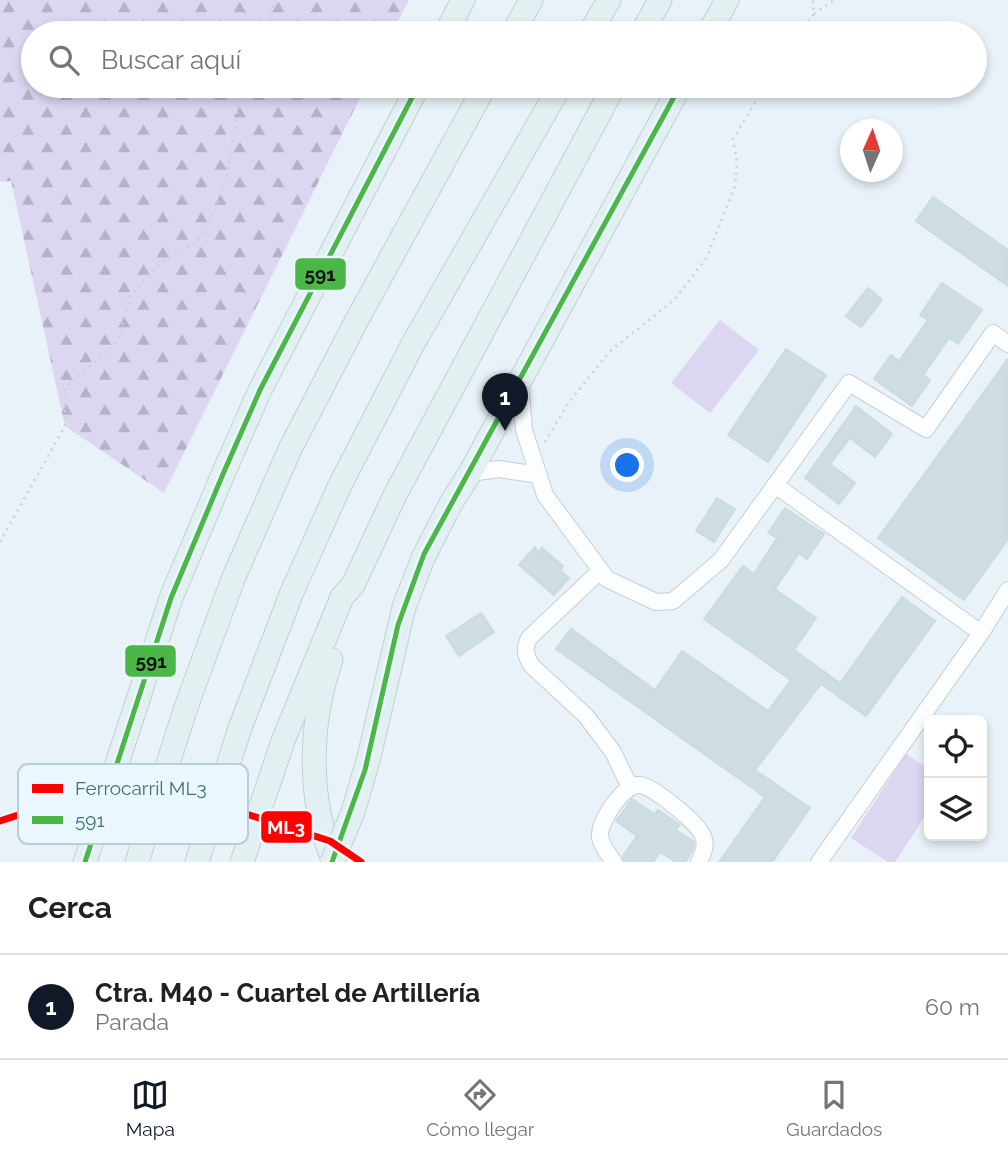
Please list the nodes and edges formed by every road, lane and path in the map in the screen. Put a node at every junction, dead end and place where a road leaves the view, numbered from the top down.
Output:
1 (275, 0) edge
2 (463, 0) edge
3 (531, 0) edge
4 (609, 0) edge
5 (660, 0) edge
6 (727, 0) edge
7 (813, 0) edge
8 (834, 0) edge
9 (814, 14) junction
10 (270, 21) edge
11 (452, 21) edge
12 (520, 21) edge
13 (597, 21) edge
14 (649, 21) edge
15 (716, 21) edge
16 (809, 21) edge
17 (240, 98) edge
18 (412, 98) edge
19 (478, 98) edge
20 (553, 98) edge
21 (608, 98) edge
22 (673, 98) edge
23 (758, 98) edge
24 (1008, 344) edge
25 (520, 379) junction
26 (536, 467) junction
27 (470, 473) junction
28 (775, 485) junction
29 (0, 542) edge
30 (600, 571) junction
31 (353, 585) junction
32 (1008, 590) edge
33 (981, 633) junction
34 (117, 764) edge
35 (168, 764) edge
36 (229, 764) edge
37 (630, 786) junction
38 (91, 844) edge
39 (143, 844) edge
40 (203, 844) edge
41 (85, 862) edge
42 (137, 862) edge
43 (197, 862) edge
44 (242, 862) edge
45 (333, 862) edge
46 (614, 862) edge
47 (699, 862) edge
48 (819, 862) edge

1 - 10 path
2 - 11 highway
3 - 12 highway
4 - 13 highway
5 - 14 highway
6 - 15 highway
7 - 9 path
8 - 9 path
9 - 16 path
17 - 29 path
18 - 34 highway
19 - 35 highway
20 - 36 highway
21 - 31 highway
22 - 25 highway
23 - 26 path
24 - 28 lane
25 - 26 lane
25 - 27 highway
26 - 27 lane
26 - 30 lane
27 - 45 highway, bridge
28 - 30 lane
28 - 33 lane
30 - 37 lane
31 - 44 highway
31 - 45 highway
32 - 33 lane
33 - 48 lane
37 - 46 lane
37 - 47 lane
38 - 41 highway
39 - 42 highway
40 - 43 highway

